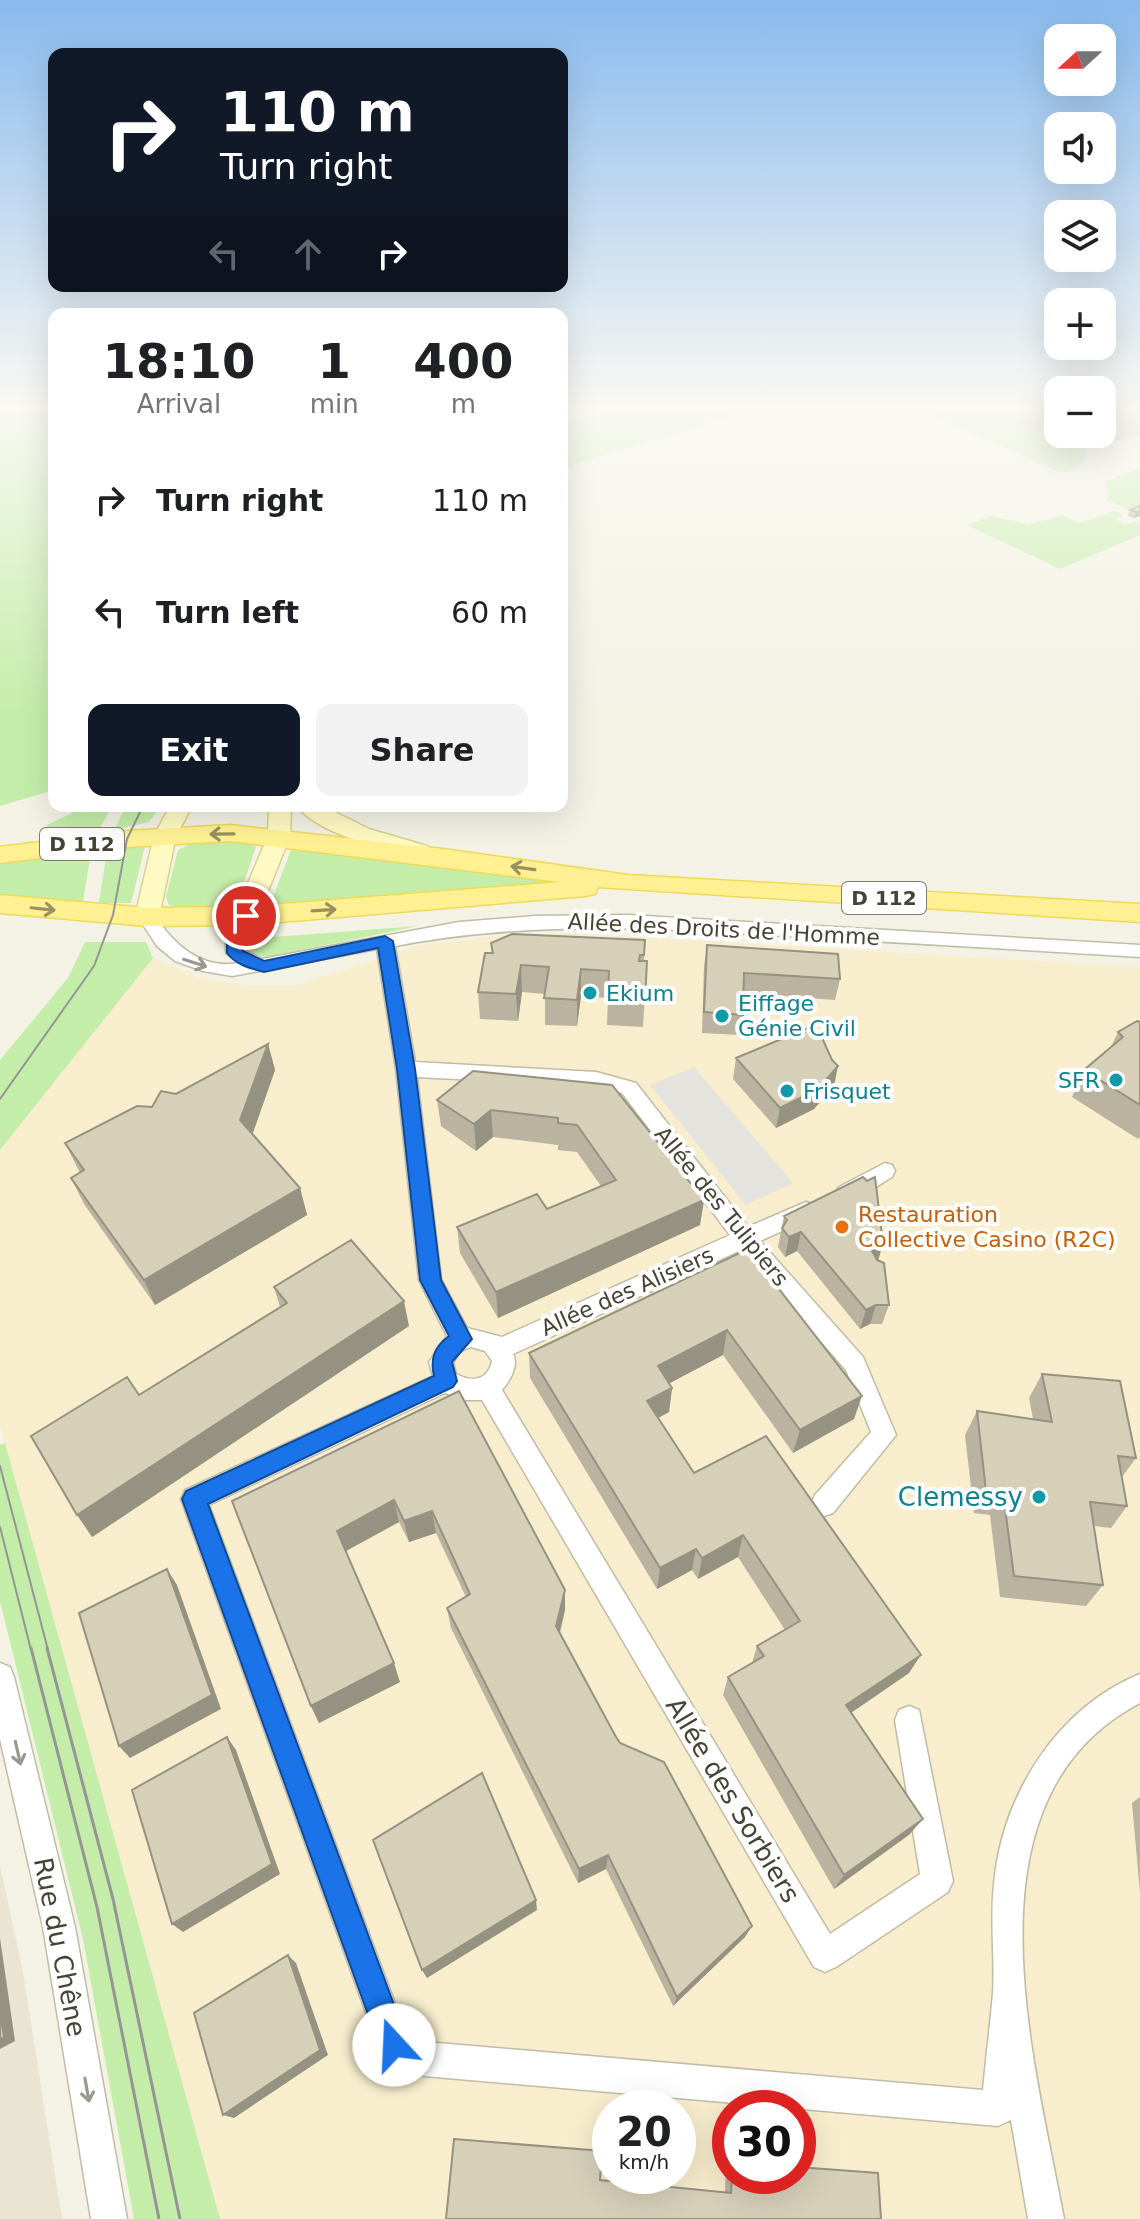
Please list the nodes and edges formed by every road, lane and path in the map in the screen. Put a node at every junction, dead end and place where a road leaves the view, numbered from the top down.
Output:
1 (178, 812) edge
2 (280, 812) edge
3 (317, 812) edge
4 (165, 836) junction
5 (279, 836) junction
6 (0, 855) edge
7 (443, 857) junction
8 (628, 883) junction
9 (0, 904) edge
10 (1140, 913) edge
11 (246, 916) junction
12 (147, 917) junction
13 (385, 941) junction
14 (1140, 951) edge
15 (264, 966) junction
16 (406, 1069) junction
17 (885, 1171) dead end
18 (745, 1239) junction
19 (461, 1339) junction
20 (499, 1349) junction
21 (446, 1381) junction
22 (488, 1388) junction
23 (824, 1504) dead end
24 (0, 1677) edge
25 (1140, 1688) edge
26 (909, 1720) dead end
27 (1009, 1992) junction
28 (109, 2219) edge
29 (1046, 2219) edge

1 - 4 street
2 - 5 street
3 - 7 street
5 -> 4 main road
4 - 6 main road, D 112
4 - 12 street
5 - 7 main road, D 112
5 - 11 street
8 -> 7 main road, D 112
8 - 10 main road, D 112
11 -> 8 main road, D 112
9 -> 12 main road
11 - 12 main road
11 - 15 street
12 -> 15 street, Allée des Droits de l'Homme
13 - 14 street, Allée des Droits de l'Homme
13 - 15 street, Allée des Droits de l'Homme
13 - 16 street
16 - 18 street, Allée des Tulipiers
16 - 19 street
17 - 18 street, Allée des Alisiers
18 - 20 street, Allée des Alisiers
18 - 23 street, Allée des Tulipiers
19 - 20 street
19 - 21 street
20 - 22 street
21 - 22 street
21 - 27 street
22 - 26 street, Allée des Sorbiers
24 -> 28 street, Rue du Chêne
25 - 27 street
27 - 29 street

